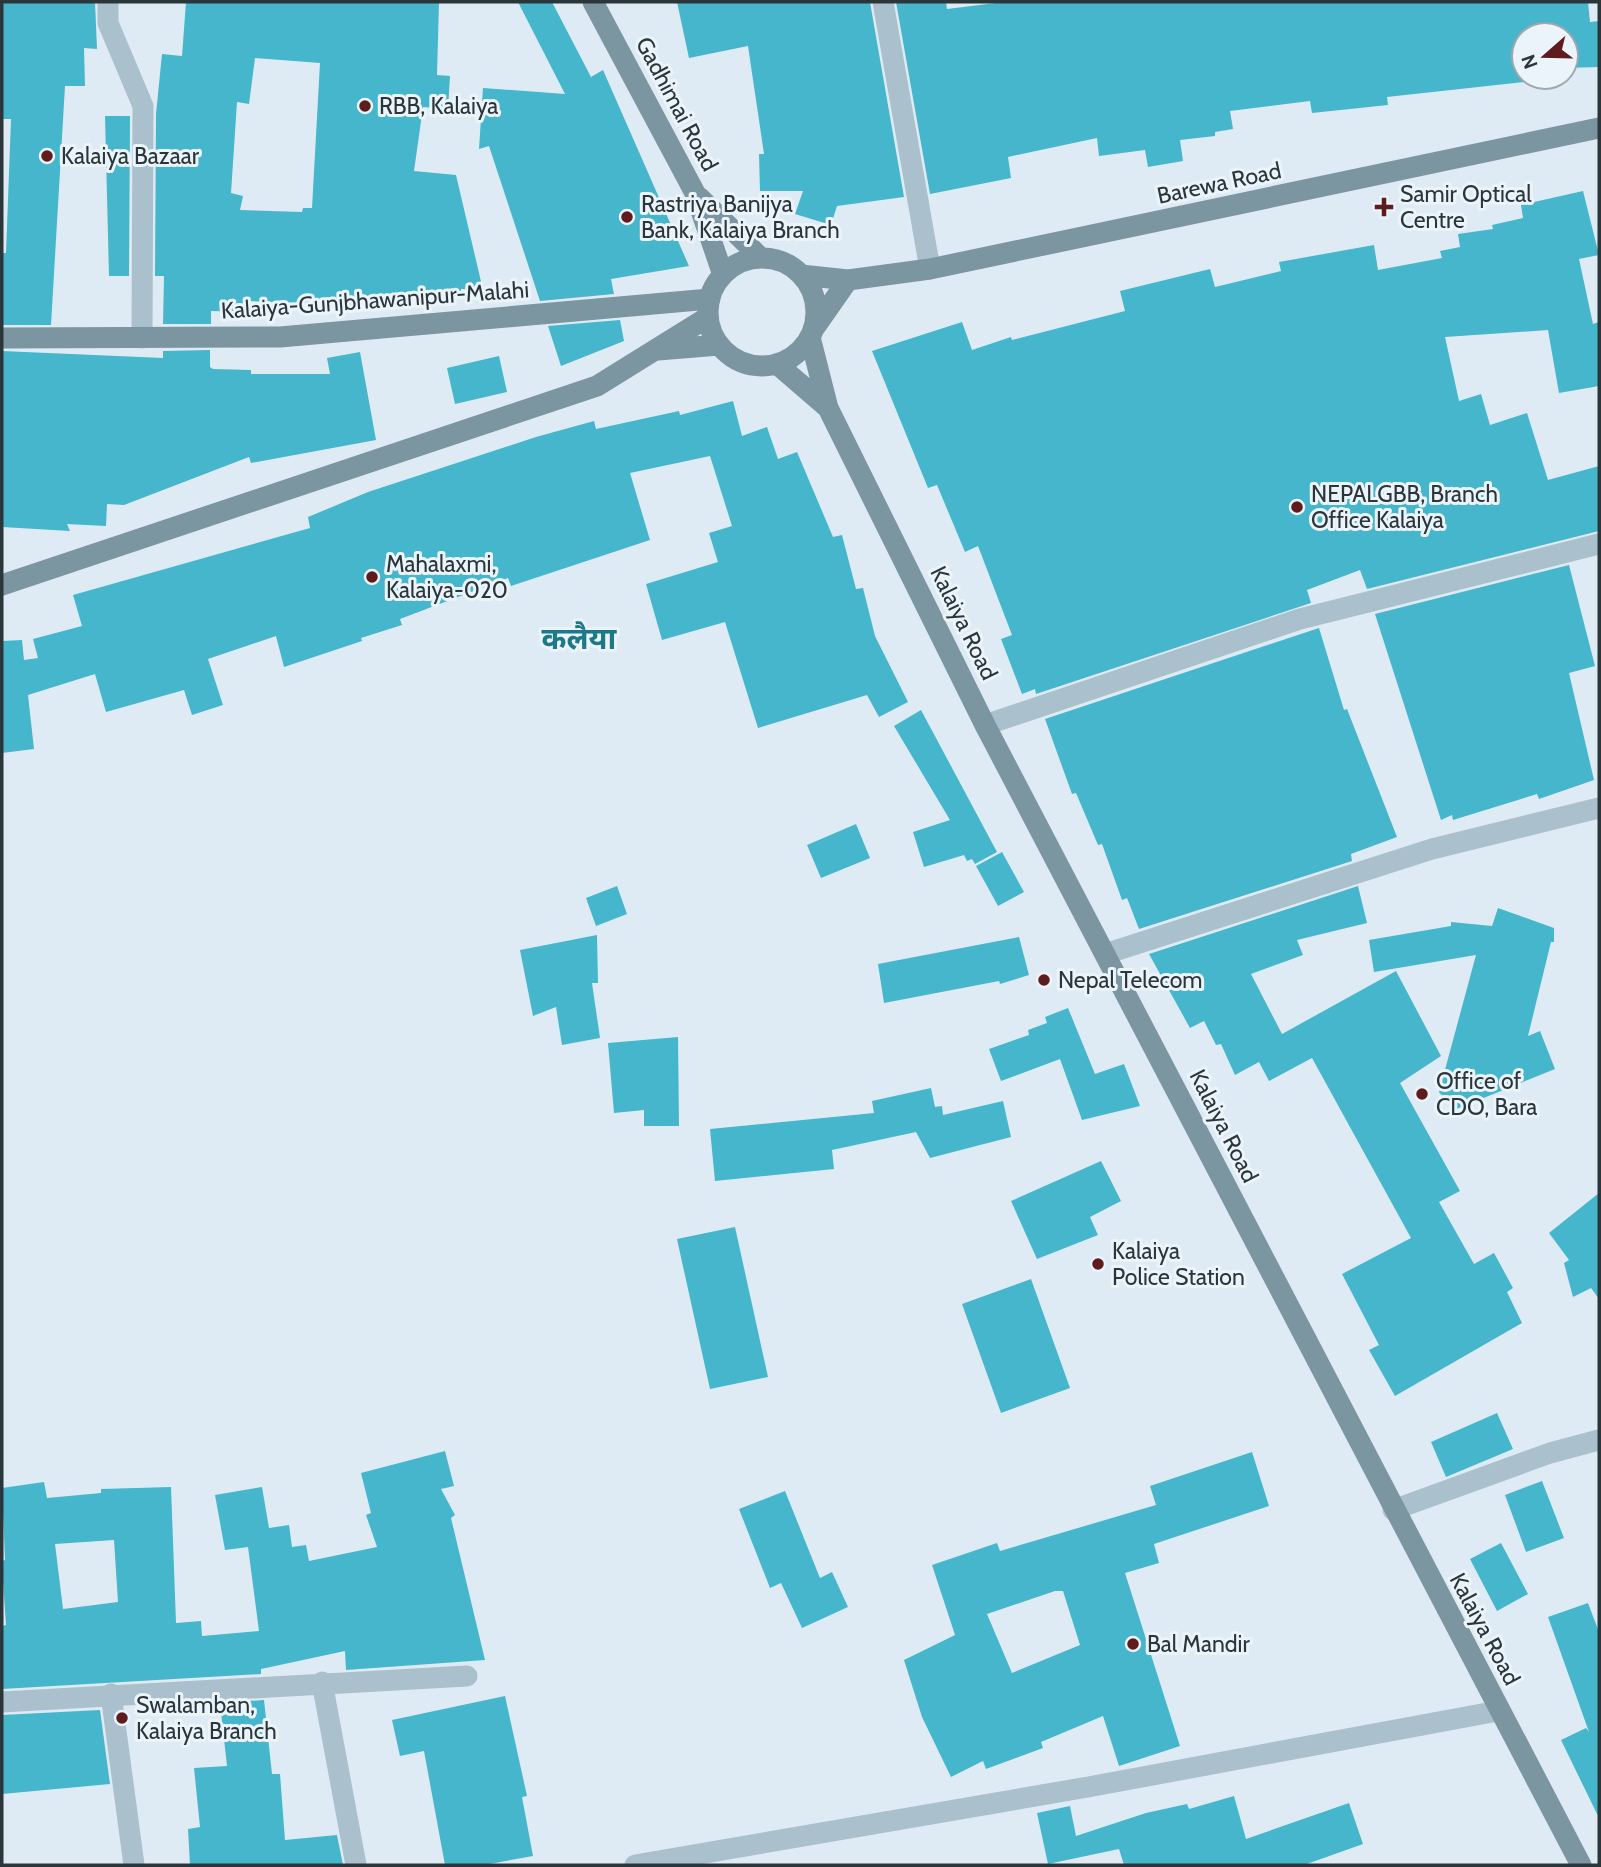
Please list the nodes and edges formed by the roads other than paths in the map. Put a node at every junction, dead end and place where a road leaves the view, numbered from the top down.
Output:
1 (108, 2) edge
2 (593, 2) edge
3 (883, 2) edge
4 (1599, 128) edge
5 (695, 193) junction
6 (761, 258) junction
7 (930, 269) junction
8 (723, 275) junction
9 (801, 275) junction
10 (848, 280) junction
11 (709, 308) junction
12 (811, 333) junction
13 (2, 338) edge
14 (142, 338) junction
15 (719, 345) junction
16 (652, 351) junction
17 (777, 364) junction
18 (828, 408) junction
19 (1599, 544) edge
20 (2, 585) edge
21 (985, 725) junction
22 (1599, 808) edge
23 (1105, 954) junction
24 (1599, 1440) edge
25 (1393, 1510) junction
26 (467, 1676) dead end
27 (321, 1682) junction
28 (111, 1694) junction
29 (2, 1702) edge
30 (1498, 1711) junction
31 (134, 1865) edge
32 (356, 1865) edge
33 (635, 1865) edge
34 (1581, 1865) edge

1 - 14 street
2 - 5 main road, Gadhimai Road
3 - 7 street
4 - 7 main road, Barewa Road
5 - 6 main road
5 - 8 main road
6 - 8 main road
6 - 9 main road
7 - 10 main road, Barewa Road
8 - 11 main road
9 - 10 main road, Barewa Road
9 - 12 main road
10 - 12 main road
11 - 14 main road, Kalaiya-Gunjbhawanipur-Malahi
11 - 15 main road
11 - 16 main road
12 - 17 main road
12 - 18 main road
13 - 14 main road, Kalaiya-Gunjbhawanipur-Malahi
15 - 16 main road
15 - 17 main road
16 - 20 main road
17 - 18 main road
18 - 21 main road, Kalaiya Road
19 - 21 street
21 - 23 main road, Kalaiya Road
22 - 23 street
23 - 25 main road, Kalaiya Road
24 - 25 street
25 - 30 main road, Kalaiya Road
26 - 27 street
27 - 28 street
27 - 32 street
28 - 29 street
28 - 31 street
30 - 33 street
30 - 34 main road, Kalaiya Road

